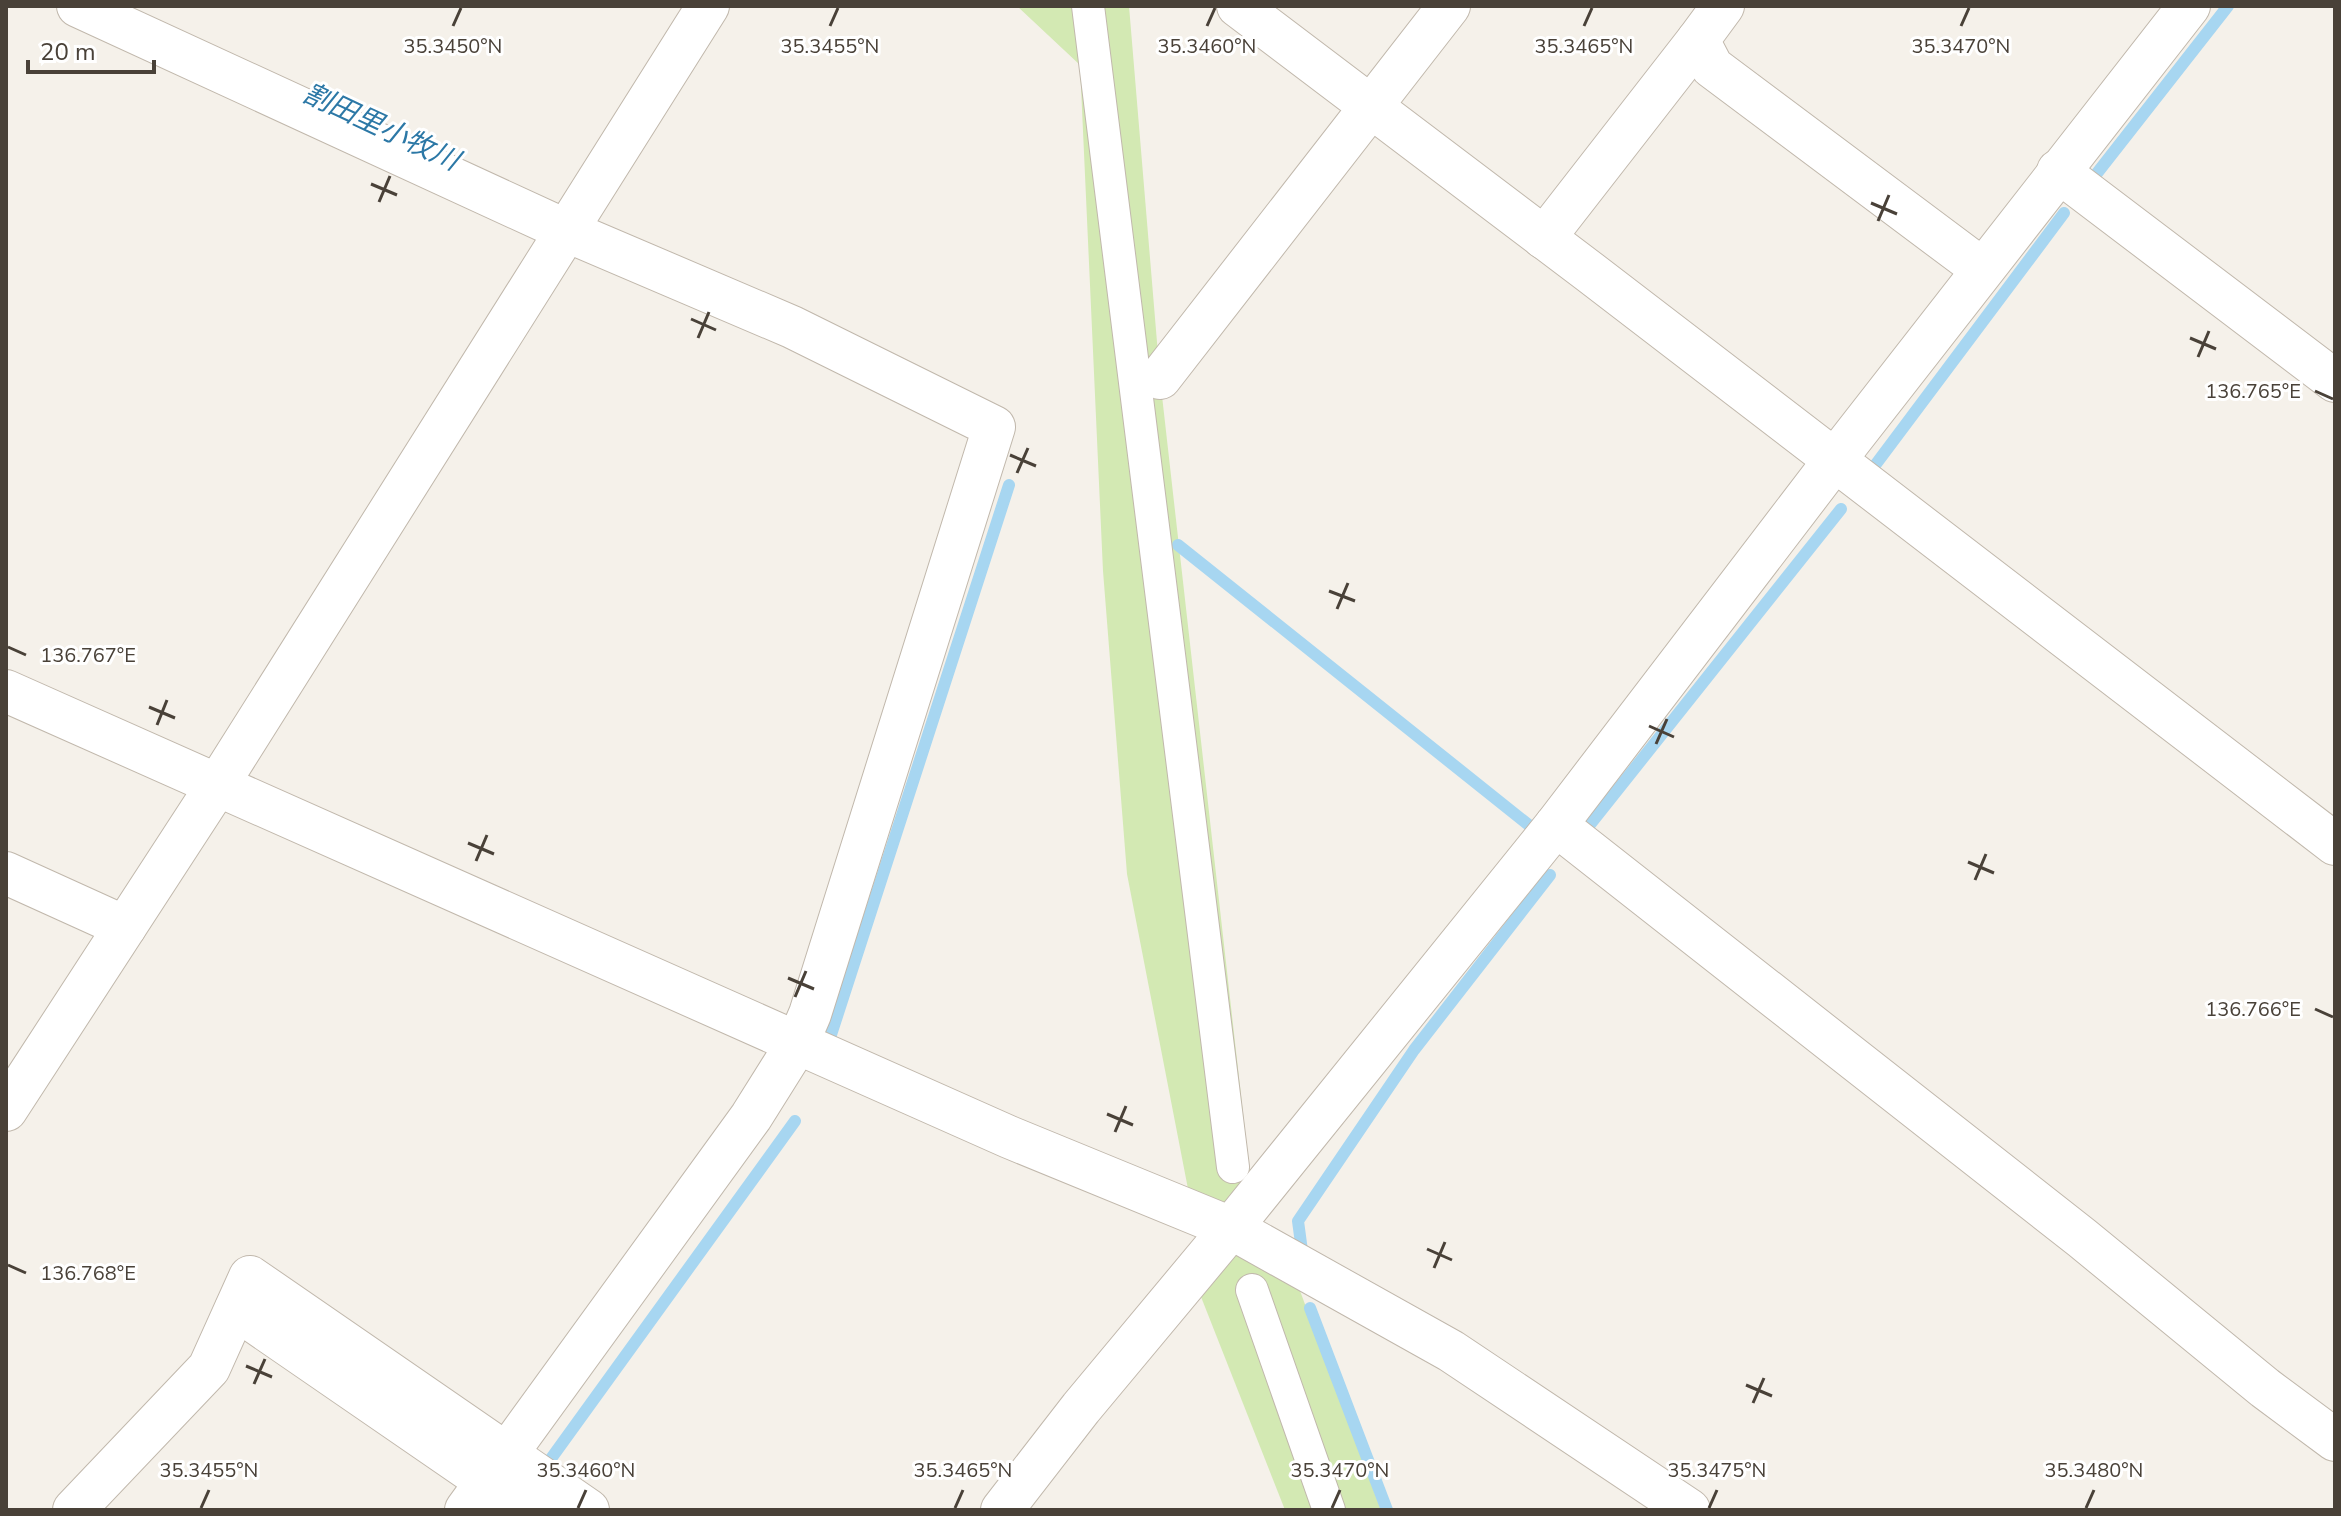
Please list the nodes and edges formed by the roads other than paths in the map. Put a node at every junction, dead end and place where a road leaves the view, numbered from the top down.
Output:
1 (78, 6) edge
2 (708, 6) edge
3 (1088, 6) edge
4 (1238, 6) edge
5 (1449, 6) edge
6 (1723, 6) edge
7 (2189, 6) edge
8 (1698, 40) junction
9 (1371, 108) junction
10 (2058, 171) junction
11 (567, 231) junction
12 (1544, 238) junction
13 (1982, 269) junction
14 (1160, 378) dead end
15 (2335, 381) edge
16 (1834, 461) junction
17 (6, 691) edge
18 (218, 784) junction
19 (1556, 825) junction
20 (2335, 844) edge
21 (6, 873) edge
22 (125, 927) junction
23 (798, 1042) junction
24 (6, 1110) edge
25 (1233, 1167) dead end
26 (1231, 1228) junction
27 (1252, 1290) dead end
28 (2335, 1440) edge
29 (487, 1482) edge
30 (74, 1510) edge
31 (528, 1510) edge
32 (588, 1510) edge
33 (1002, 1510) edge
34 (1329, 1510) edge
35 (1689, 1510) edge

1 - 11 street
2 - 11 street
3 - 25 street
4 - 9 street
5 - 9 street
6 - 8 street
7 - 10 street
8 - 12 street
8 - 13 street
9 - 12 street
9 - 14 street
10 - 13 street
10 - 15 street
11 - 18 street
11 - 23 street
12 - 16 street
13 - 16 street
16 - 19 street
16 - 20 street
17 - 18 street
18 - 22 street
18 - 23 street
19 - 26 street
19 - 28 street
21 - 22 street
22 - 24 street
23 - 26 street
23 - 29 street
26 - 33 street
26 - 35 street
27 - 34 street
29 - 30 street
29 - 31 street
29 - 32 street

